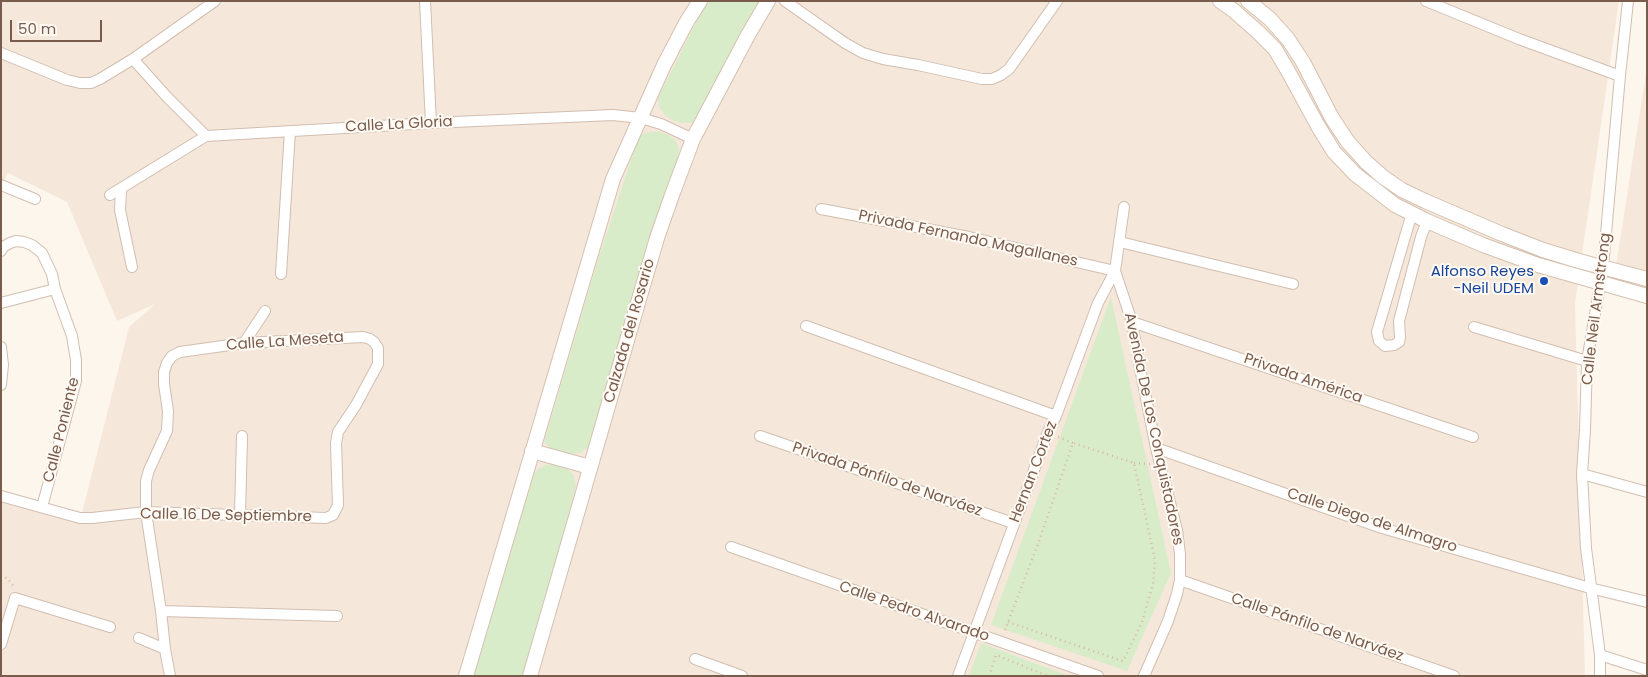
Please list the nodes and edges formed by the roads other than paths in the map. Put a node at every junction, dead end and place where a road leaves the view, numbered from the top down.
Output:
1 (215, 1) edge
2 (424, 1) edge
3 (700, 1) edge
4 (768, 1) edge
5 (785, 1) edge
6 (1057, 1) edge
7 (1220, 1) edge
8 (1248, 1) edge
9 (1426, 1) edge
10 (1628, 1) edge
11 (1, 53) edge
12 (133, 60) junction
13 (1620, 76) junction
14 (641, 118) junction
15 (431, 123) junction
16 (290, 131) junction
17 (206, 136) junction
18 (693, 139) junction
19 (1, 185) edge
20 (121, 190) junction
21 (110, 195) dead end
22 (35, 199) dead end
23 (1124, 208) dead end
24 (821, 209) dead end
25 (1412, 214) junction
26 (1427, 221) junction
27 (1120, 242) junction
28 (2, 249) edge
29 (132, 267) dead end
30 (1603, 267) junction
31 (1115, 271) junction
32 (281, 274) dead end
33 (1647, 279) edge
34 (1601, 283) junction
35 (1293, 284) dead end
36 (55, 289) junction
37 (1647, 296) edge
38 (1, 303) edge
39 (265, 311) dead end
40 (1132, 322) junction
41 (806, 326) dead end
42 (1474, 328) dead end
43 (244, 343) junction
44 (1, 347) edge
45 (1587, 361) junction
46 (1, 385) edge
47 (1056, 416) junction
48 (242, 436) dead end
49 (760, 436) dead end
50 (1473, 437) dead end
51 (1156, 448) junction
52 (532, 451) junction
53 (590, 468) junction
54 (1582, 474) junction
55 (1647, 492) edge
56 (1, 496) edge
57 (42, 507) junction
58 (146, 512) junction
59 (240, 515) junction
60 (333, 516) joint
61 (1013, 523) junction
62 (731, 547) dead end
63 (1180, 580) junction
64 (1590, 588) junction
65 (1647, 602) edge
66 (161, 611) junction
67 (337, 616) dead end
68 (110, 627) dead end
69 (975, 633) junction
70 (139, 638) dead end
71 (1, 644) edge
72 (165, 649) junction
73 (1600, 655) junction
74 (695, 659) dead end
75 (1647, 670) edge
76 (170, 676) edge
77 (466, 676) edge
78 (530, 676) edge
79 (742, 676) edge
80 (958, 676) edge
81 (1098, 676) edge
82 (1144, 676) edge
83 (1454, 676) edge
84 (1600, 676) edge

1 - 12 street
2 - 15 street
3 - 14 street
4 - 18 street, Calzada del Rosario
5 - 6 street
7 - 25 street
8 - 30 street
9 - 13 street
10 - 13 street, Calle Neil Armstrong
11 - 12 street
12 - 17 street
13 - 30 street, Calle Neil Armstrong
14 - 15 street, Calle La Gloria
14 - 18 street, Calle La Gloria
14 - 52 street
15 - 16 street, Calle La Gloria
16 - 17 street, Calle La Gloria
16 - 32 street
17 - 20 street
18 - 53 street, Calzada del Rosario
19 - 22 street
20 - 21 street
20 - 29 street
23 - 27 street, Avenida De Los Conquistadores
24 - 31 street, Privada Fernando Magallanes
25 - 26 street
25 - 26 street
26 - 34 street
27 - 31 street, Avenida De Los Conquistadores
27 - 35 street
28 - 36 street, Calle Poniente
30 - 33 street
30 - 34 street, Calle Neil Armstrong
31 - 40 street, Avenida De Los Conquistadores
31 - 47 street, Hernan Cortez
34 - 37 street
34 - 45 street, Calle Neil Armstrong
36 - 38 street
36 - 57 street, Calle Poniente
39 - 43 street
40 - 50 street, Privada América
40 - 51 street, Avenida De Los Conquistadores
41 - 47 street
42 - 45 street
43 - 58 street, Calle La Meseta
43 - 60 street, Calle La Meseta
44 - 46 street
45 - 54 street, Calle Neil Armstrong
47 - 61 street, Hernan Cortez
48 - 59 street
49 - 61 street, Privada Pánfilo de Narváez
51 - 63 street, Avenida De Los Conquistadores
51 - 64 street, Calle Diego de Almagro
52 - 53 street
52 - 77 street
53 - 78 street, Calzada del Rosario
54 - 55 street
54 - 64 street, Calle Neil Armstrong
56 - 57 street, Calle 16 De Septiembre
57 - 58 street, Calle 16 De Septiembre
58 - 59 street, Calle 16 De Septiembre
58 - 66 street
59 - 60 street, Calle 16 De Septiembre
61 - 69 street, Hernan Cortez
62 - 69 street, Calle Pedro Alvarado
63 - 82 street, Avenida De Los Conquistadores
63 - 83 street, Calle Pánfilo de Narváez
64 - 65 street, Calle Diego de Almagro
64 - 73 street, Calle Neil Armstrong
66 - 67 street
66 - 72 street
68 - 71 street
69 - 80 street, Hernan Cortez
69 - 81 street, Calle Pedro Alvarado
70 - 72 street
72 - 76 street
73 - 75 street
73 - 84 street, Calle Neil Armstrong
74 - 79 street

